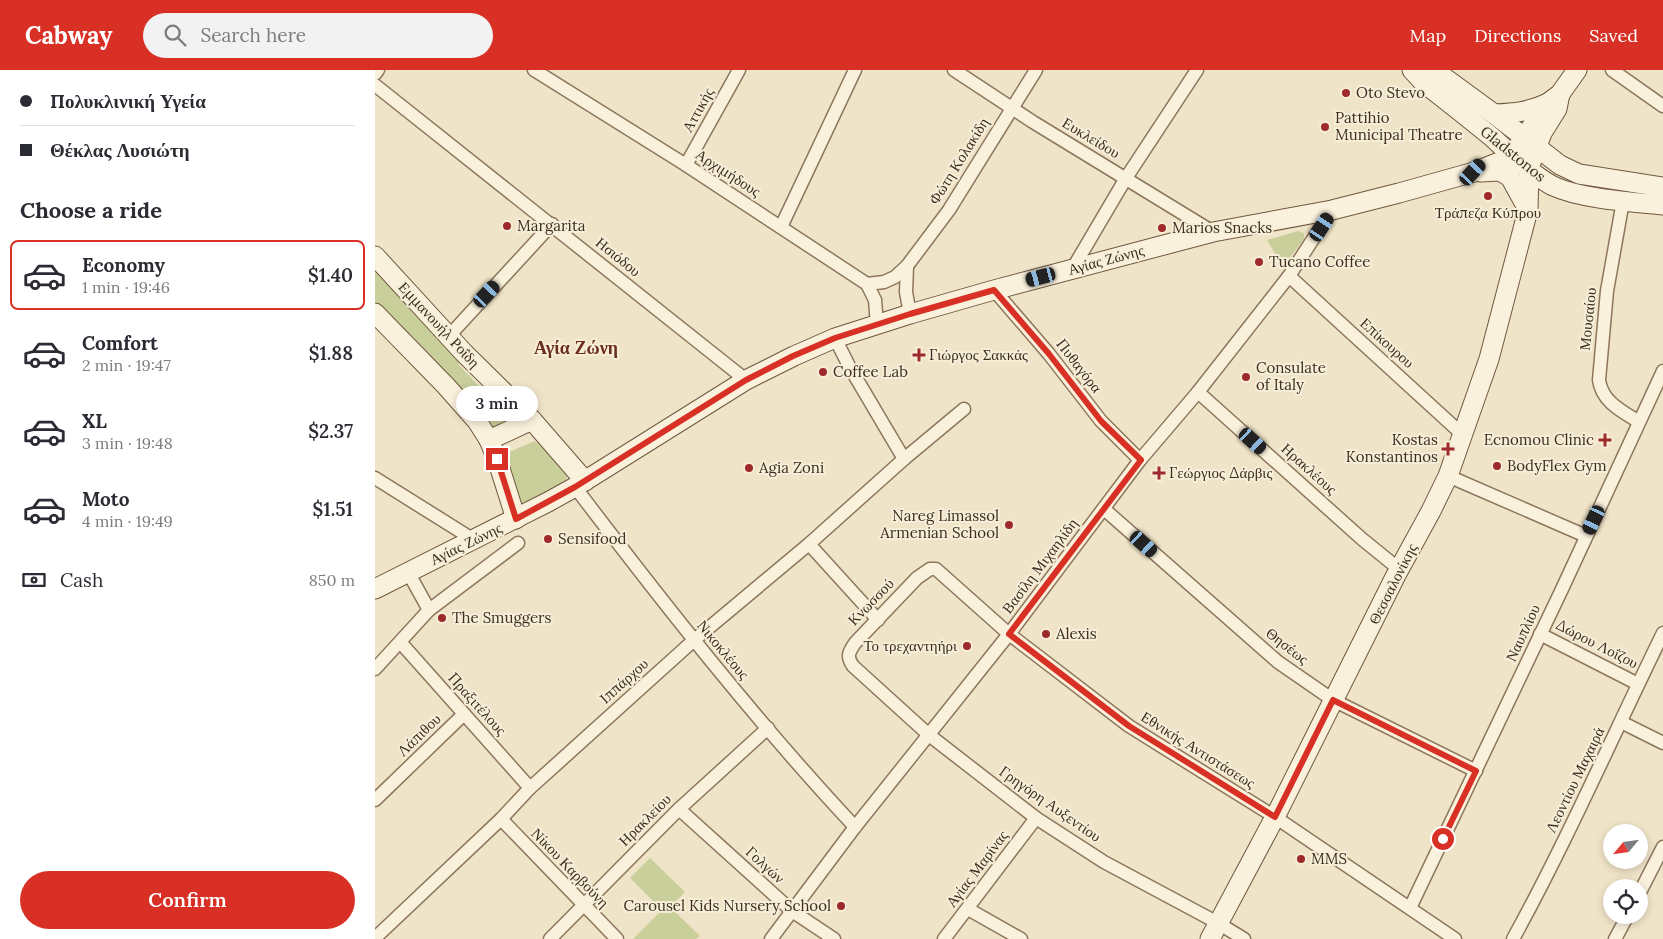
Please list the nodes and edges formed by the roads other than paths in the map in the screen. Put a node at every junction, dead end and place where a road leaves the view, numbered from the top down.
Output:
1 (378, 70) edge
2 (534, 70) edge
3 (739, 70) edge
4 (855, 70) edge
5 (954, 70) edge
6 (1036, 70) edge
7 (1197, 70) edge
8 (1412, 70) edge
9 (1434, 70) edge
10 (1577, 70) edge
11 (1612, 70) edge
12 (375, 74) edge
13 (375, 84) edge
14 (1554, 98) junction
15 (1663, 106) edge
16 (1011, 108) junction
17 (1494, 114) junction
18 (1483, 130) junction
19 (1530, 142) junction
20 (1513, 155) junction
21 (686, 165) junction
22 (1529, 168) junction
23 (1473, 172) junction
24 (1126, 178) junction
25 (1554, 186) junction
26 (1663, 187) edge
27 (1623, 201) junction
28 (1663, 205) edge
29 (1332, 210) junction
30 (1528, 210) junction
31 (552, 224) junction
32 (781, 227) junction
33 (1213, 232) junction
34 (375, 256) edge
35 (907, 266) junction
36 (1073, 268) junction
37 (1289, 276) junction
38 (867, 284) junction
39 (994, 290) junction
40 (375, 312) edge
41 (910, 314) junction
42 (877, 325) junction
43 (449, 336) junction
44 (835, 338) junction
45 (1663, 371) edge
46 (746, 380) junction
47 (1198, 392) junction
48 (964, 409) dead end
49 (532, 420) junction
50 (1639, 422) junction
51 (1463, 435) junction
52 (489, 440) junction
53 (904, 459) junction
54 (1141, 460) junction
55 (1448, 476) junction
56 (375, 478) edge
57 (580, 484) junction
58 (1104, 509) junction
59 (516, 519) junction
60 (1586, 536) junction
61 (475, 540) junction
62 (518, 543) dead end
63 (809, 544) junction
64 (1399, 570) junction
65 (938, 571) joint
66 (409, 572) junction
67 (375, 589) edge
68 (429, 610) junction
69 (878, 620) junction
70 (1663, 633) edge
71 (1009, 634) junction
72 (1540, 634) junction
73 (693, 640) junction
74 (401, 642) junction
75 (375, 669) edge
76 (857, 669) joint
77 (1638, 684) junction
78 (1333, 700) junction
79 (464, 714) junction
80 (1621, 722) junction
81 (768, 728) junction
82 (929, 735) junction
83 (1663, 743) edge
84 (1476, 771) junction
85 (530, 788) junction
86 (375, 800) edge
87 (679, 809) junction
88 (1275, 817) junction
89 (1036, 818) junction
90 (501, 819) junction
91 (855, 827) junction
92 (1663, 847) edge
93 (1647, 879) edge
94 (583, 905) junction
95 (1410, 908) junction
96 (968, 909) junction
97 (792, 912) junction
98 (1623, 924) edge
99 (1214, 931) edge
100 (375, 938) edge
101 (550, 939) edge
102 (617, 939) edge
103 (771, 939) edge
104 (834, 939) edge
105 (944, 939) edge
106 (1021, 939) edge
107 (1244, 939) edge
108 (1455, 939) edge
109 (1513, 939) edge
110 (1615, 939) edge

1 - 12 street
2 - 21 street, Αρχιμήδους
3 - 21 street, Αττικής
4 - 32 street
5 - 16 street, Ευκλείδου
6 - 16 street, Φώτη Κολακίδη
7 - 24 street
8 - 18 main road, Gladstonos
9 - 17 main road, Gladstonos
10 - 14 main road, Θεσσαλονίκης
11 - 15 street
13 - 31 street, Ησιόδου
14 - 17 main road
14 - 19 main road, Θεσσαλονίκης
16 - 24 street, Ευκλείδου
16 - 35 street, Φώτη Κολακίδη
17 - 19 main road, Gladstonos
18 - 20 main road, Gladstonos
18 - 23 main road
19 - 20 main road, Αγίας Ζώνης
19 - 22 main road, Θεσσαλονίκης
19 - 26 main road, Gladstonos
20 - 22 main road, Gladstonos
20 - 23 main road, Αγίας Ζώνης
21 - 32 street, Αρχιμήδους
22 - 25 main road, Gladstonos
22 - 30 main road, Θεσσαλονίκης
23 - 29 main road, Αγίας Ζώνης
23 - 30 main road
24 - 33 street, Ευκλείδου
24 - 36 street
25 - 27 main road, Gladstonos
25 - 30 main road
27 - 28 main road, Gladstonos
27 - 50 street, Μουσαίου
29 - 33 main road, Αγίας Ζώνης
29 - 37 street, Βασίλη Μιχαηλίδη
30 - 51 main road, Θεσσαλονίκης
31 - 43 street
31 - 46 street, Ησιόδου
32 - 38 street, Αρχιμήδους
33 - 36 main road, Αγίας Ζώνης
34 - 43 main road, Εμμανουήλ Ροΐδη
35 - 38 street, Φώτη Κολακίδη
35 - 41 street
36 - 39 main road, Αγίας Ζώνης
37 - 47 street, Βασίλη Μιχαηλίδη
37 - 51 street, Επίκουρου
38 - 42 street
39 - 41 main road, Αγίας Ζώνης
39 - 54 street, Πυθαγόρα
40 - 52 main road
41 - 42 main road, Αγίας Ζώνης
42 - 44 main road, Αγίας Ζώνης
43 - 49 main road, Εμμανουήλ Ροΐδη
44 - 46 main road, Αγίας Ζώνης
44 - 53 street
45 - 50 street, Ναυπλίου
46 - 57 main road, Αγίας Ζώνης
47 - 54 street, Βασίλη Μιχαηλίδη
47 - 64 street, Ηρακλέους
48 - 53 street, Ιππάρχου
49 - 52 main road
49 - 57 main road, Εμμανουήλ Ροΐδη
50 - 60 street, Ναυπλίου
51 - 55 main road, Θεσσαλονίκης
52 - 59 main road
53 - 63 street, Ιππάρχου
54 - 58 street, Βασίλη Μιχαηλίδη
55 - 60 street
55 - 64 main road, Θεσσαλονίκης
56 - 61 street
57 - 59 main road, Αγίας Ζώνης
57 - 73 street, Νικοκλέους
58 - 71 street, Βασίλη Μιχαηλίδη
58 - 78 street, Θησέως
59 - 61 main road, Αγίας Ζώνης
60 - 72 street, Ναυπλίου
61 - 66 main road, Αγίας Ζώνης
62 - 68 street
63 - 69 street
63 - 73 street, Ιππάρχου
64 - 78 main road, Θεσσαλονίκης
65 - 69 street, Κνωσσού
65 - 71 street, Εθνικής Αντιστάσεως
66 - 67 main road, Αγίας Ζώνης
66 - 68 street
68 - 74 street
69 - 76 street, Κνωσσού
70 - 77 street, Λεοντίου Μαχαιρά
71 - 82 street, Βασίλη Μιχαηλίδη
71 - 88 street, Εθνικής Αντιστάσεως
72 - 77 street, Δώρου Λοΐζου
72 - 84 street, Ναυπλίου
73 - 81 street, Νικοκλέους
73 - 85 street, Ιππάρχου
74 - 75 street
74 - 79 street, Πραξιτέλους
76 - 82 street, Γρηγόρη Αυξεντίου
77 - 80 street, Λεοντίου Μαχαιρά
78 - 84 street, Θησέως
78 - 88 main road, Θεσσαλονίκης
79 - 85 street, Πραξιτέλους
79 - 86 street, Λάπιθου
80 - 83 street
80 - 109 street, Λεοντίου Μαχαιρά
81 - 87 street, Ηρακλείου
81 - 91 street, Νικοκλέους
82 - 89 street, Γρηγόρη Αυξεντίου
82 - 91 street, Βασίλη Μιχαηλίδη
84 - 95 street, Ναυπλίου
85 - 90 street, Ιππάρχου
87 - 94 street, Ηρακλείου
87 - 97 street, Γολγών
88 - 95 street, Εθνικής Αντιστάσεως
88 - 99 main road, Θεσσαλονίκης
89 - 96 street, Αγίας Μαρίνας
89 - 99 street, Γρηγόρη Αυξεντίου
90 - 94 street, Νίκου Καρβούνη
90 - 100 street, Ιππάρχου
91 - 97 street, Βασίλη Μιχαηλίδη
92 - 93 street
94 - 101 street, Ηρακλείου
94 - 102 street, Νίκου Καρβούνη
95 - 108 street, Εθνικής Αντιστάσεως
96 - 105 street, Αγίας Μαρίνας
96 - 106 street
97 - 103 street, Βασίλη Μιχαηλίδη
97 - 104 street, Γολγών
98 - 110 street
99 - 107 street, Γρηγόρη Αυξεντίου

